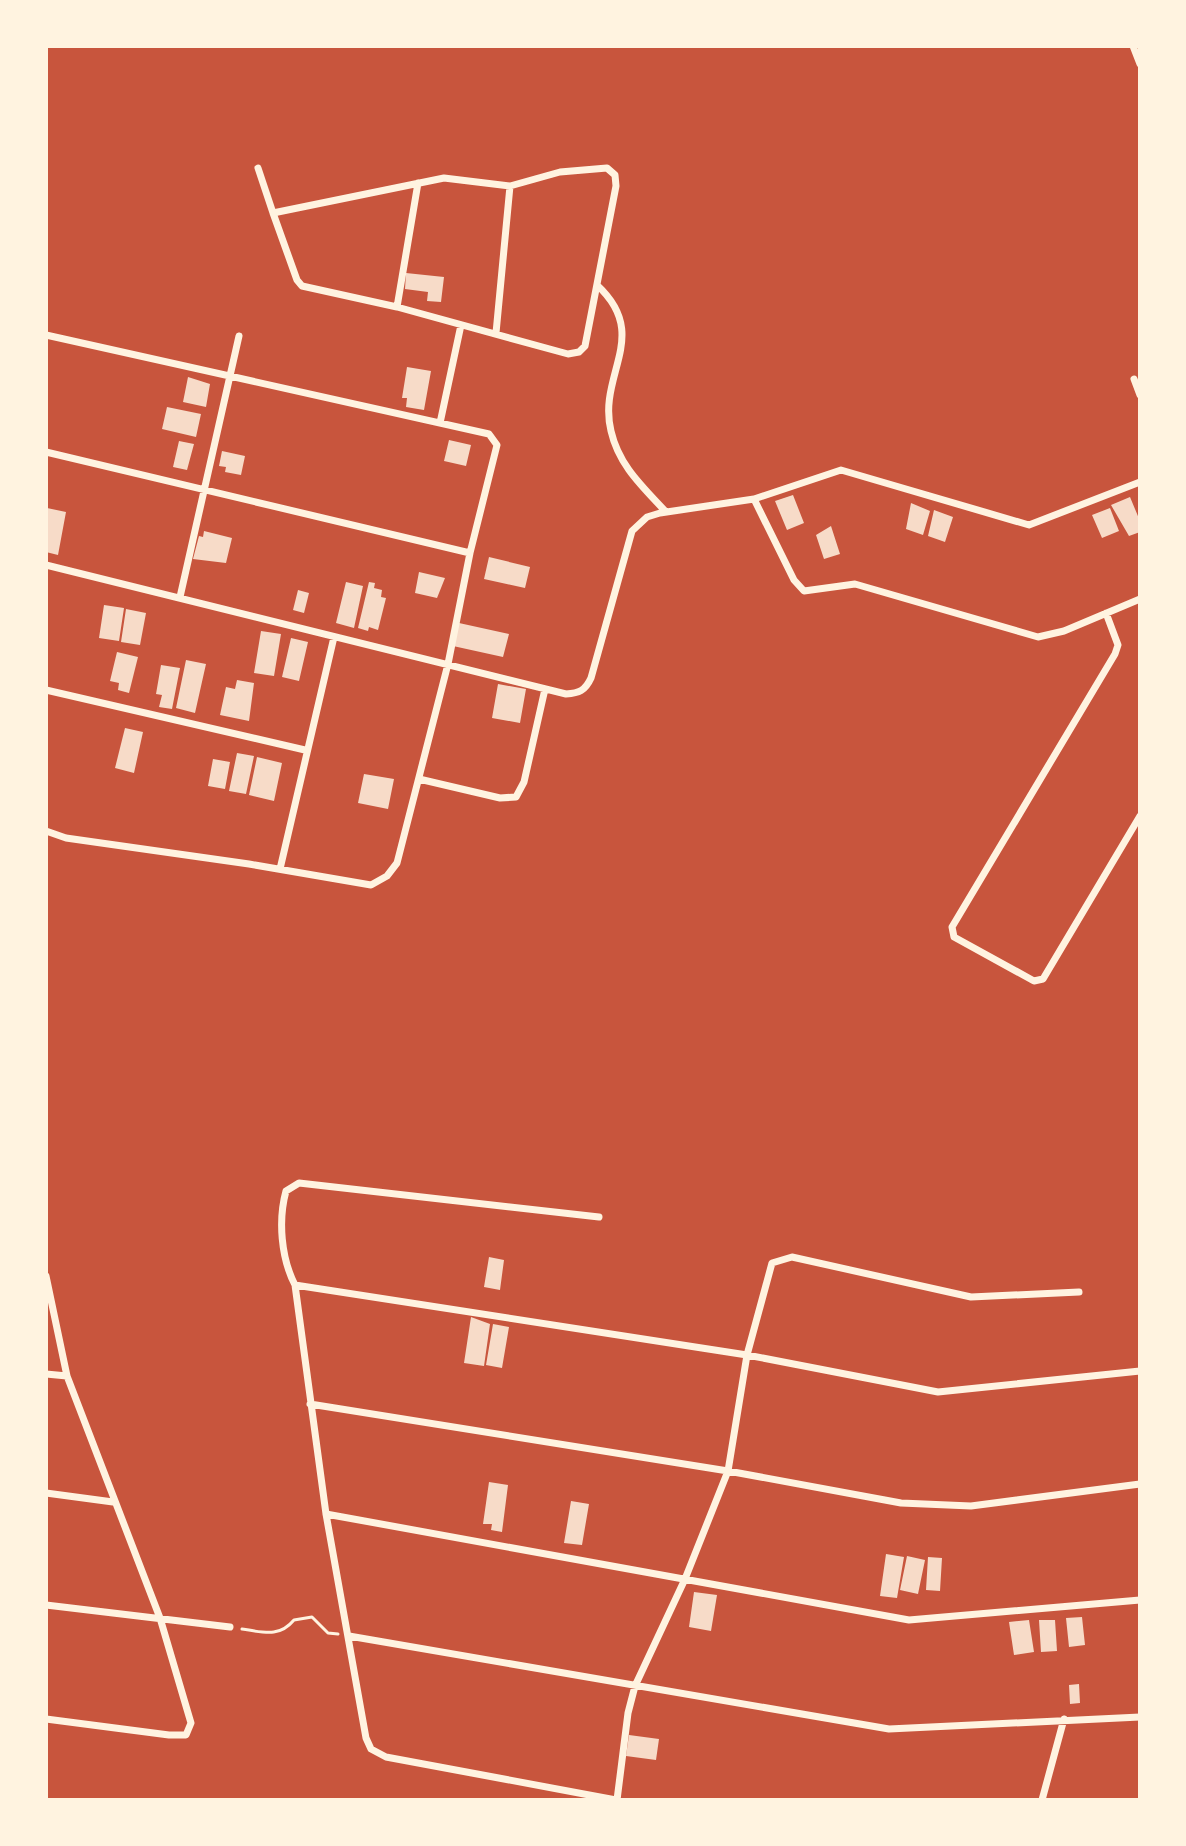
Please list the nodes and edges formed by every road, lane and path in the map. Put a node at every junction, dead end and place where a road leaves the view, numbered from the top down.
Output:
1 (1133, 46) edge
2 (1140, 64) edge
3 (258, 168) dead end
4 (418, 183) junction
5 (510, 186) junction
6 (273, 213) junction
7 (597, 285) junction
8 (397, 307) junction
9 (461, 325) junction
10 (496, 333) junction
11 (46, 335) edge
12 (239, 336) dead end
13 (230, 379) junction
14 (1134, 379) dead end
15 (1140, 395) edge
16 (440, 423) junction
17 (46, 452) edge
18 (1140, 482) edge
19 (204, 489) junction
20 (754, 499) junction
21 (666, 512) junction
22 (470, 553) junction
23 (46, 565) edge
24 (180, 597) junction
25 (1140, 599) edge
26 (1106, 613) junction
27 (334, 637) junction
28 (448, 664) junction
29 (545, 689) junction
30 (46, 690) edge
31 (305, 750) junction
32 (419, 779) junction
33 (1140, 816) edge
34 (46, 831) edge
35 (280, 869) junction
36 (599, 1217) dead end
37 (46, 1276) edge
38 (295, 1285) junction
39 (1079, 1292) dead end
40 (747, 1355) junction
41 (1139, 1370) edge
42 (46, 1374) edge
43 (67, 1376) junction
44 (310, 1404) junction
45 (728, 1471) junction
46 (1140, 1484) edge
47 (46, 1493) edge
48 (113, 1502) junction
49 (326, 1514) junction
50 (685, 1579) junction
51 (1140, 1600) edge
52 (46, 1605) edge
53 (160, 1618) junction
54 (230, 1627) joint
55 (349, 1636) junction
56 (635, 1686) junction
57 (1140, 1717) edge
58 (46, 1719) edge
59 (1064, 1719) junction
60 (616, 1800) edge
61 (1042, 1800) edge

1 - 2 street
3 - 6 street
4 - 5 street
4 - 6 street
4 - 8 street
5 - 7 street
5 - 10 street
6 - 8 street
7 - 10 street
7 - 21 street
8 - 9 street
9 - 10 street
9 - 16 street
11 - 13 street
12 - 13 street
13 - 16 street
13 - 19 street
14 - 15 street
16 - 22 street
17 - 19 street
18 - 20 street
19 - 22 street
19 - 24 street
20 - 21 street
20 - 26 street
21 - 29 street
22 - 28 street
23 - 24 street
24 - 27 street
25 - 26 street
26 - 33 street
27 - 28 street
27 - 31 street
28 - 29 street
28 - 32 street
29 - 32 street
30 - 31 street
31 - 35 street
32 - 35 street
34 - 35 street
36 - 38 street
37 - 43 street
38 - 40 street
38 - 44 street
39 - 40 street
40 - 41 street
40 - 45 street
42 - 43 street
43 - 48 street
44 - 45 street
44 - 49 street
45 - 46 street
45 - 50 street
47 - 48 street
48 - 53 street
49 - 50 street
49 - 55 street
50 - 51 street
50 - 56 street
52 - 53 street
53 - 54 street
53 - 58 street
54 - 55 path
55 - 56 street
55 - 60 street
56 - 59 street
56 - 60 street
57 - 59 street
59 - 61 street

